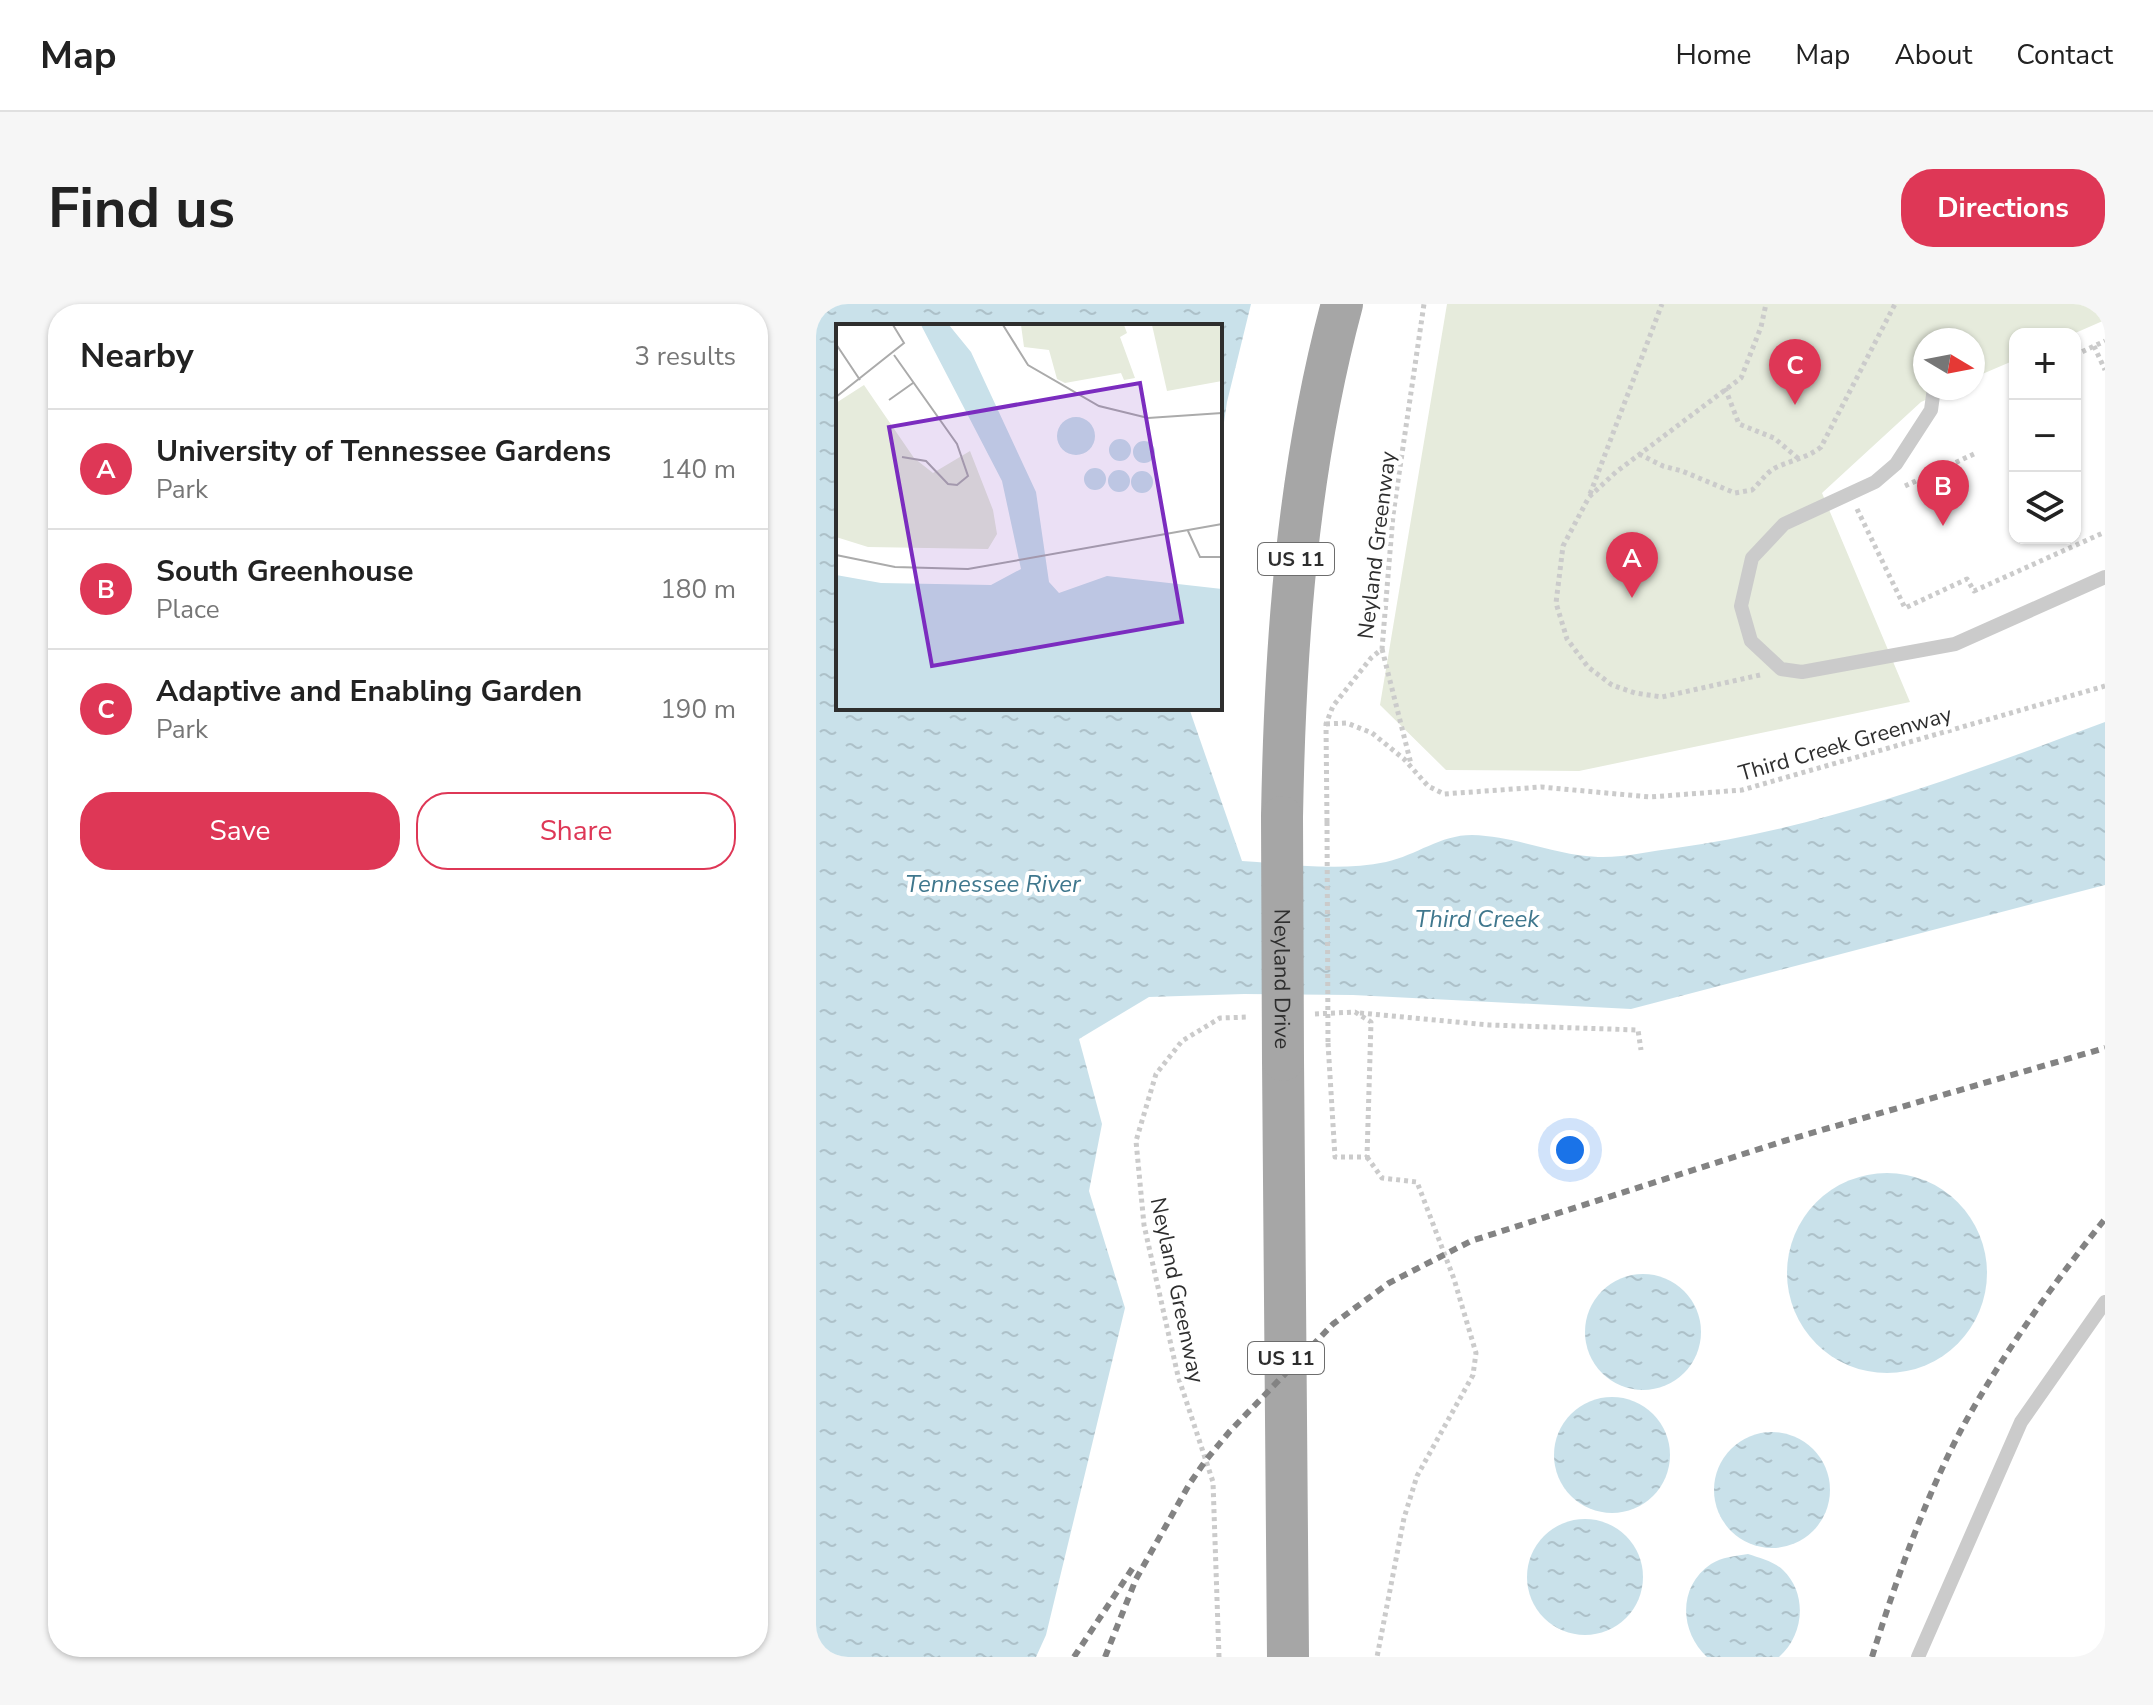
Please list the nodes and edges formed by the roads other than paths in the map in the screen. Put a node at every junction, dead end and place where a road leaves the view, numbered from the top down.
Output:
1 (1342, 304) edge
2 (1932, 400) edge
3 (2105, 577) edge
4 (2105, 1302) edge
5 (1288, 1657) edge
6 (1918, 1657) edge

1 - 5 main road, Neyland Drive / US 11, bridge
2 - 3 lane
4 - 6 lane

